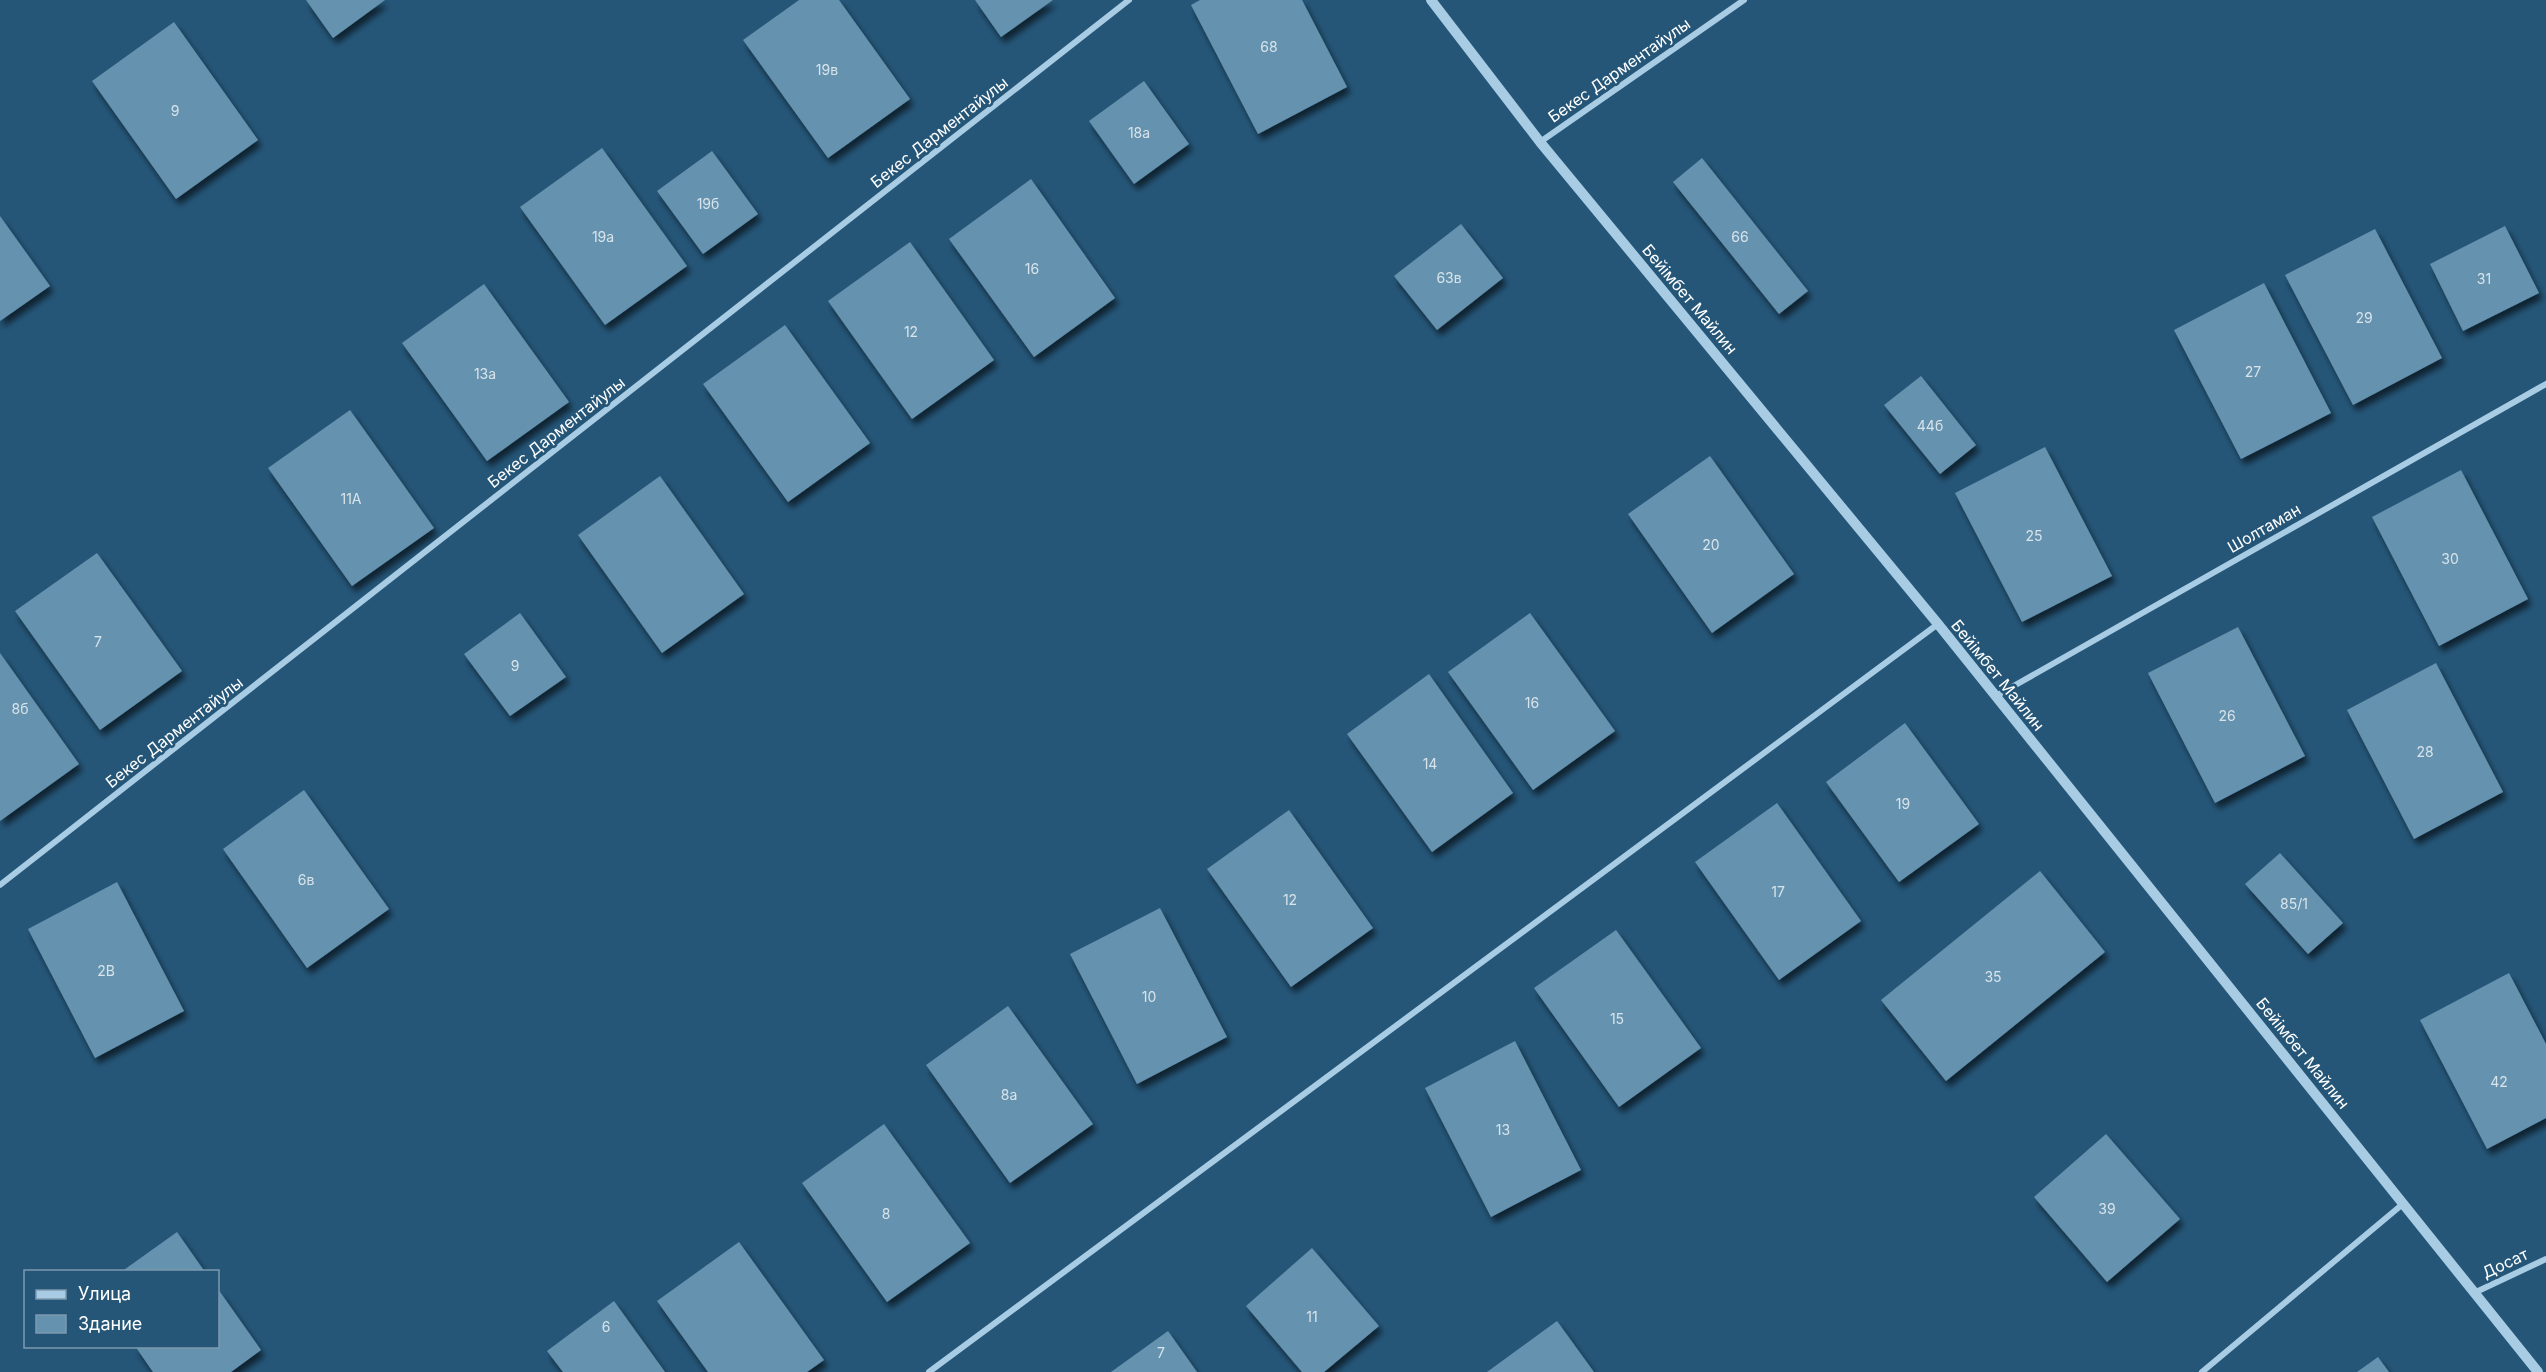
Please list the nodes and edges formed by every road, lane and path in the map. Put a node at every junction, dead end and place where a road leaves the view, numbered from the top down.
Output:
1 (1129, 0) edge
2 (1431, 0) edge
3 (1744, 0) edge
4 (1540, 142) junction
5 (2546, 384) edge
6 (1938, 624) junction
7 (1996, 696) junction
8 (0, 885) edge
9 (2404, 1203) junction
10 (2546, 1259) edge
11 (2476, 1292) junction
12 (929, 1372) edge
13 (2202, 1372) edge
14 (2538, 1372) edge

1 - 8 street, Бекес Дарментайулы
2 - 4 street, Бейімбет Майлин
3 - 4 street, Бекес Дарментайулы
4 - 6 street, Бейімбет Майлин
5 - 7 street, Шолтаман
6 - 7 street, Бейімбет Майлин
6 - 12 street
7 - 9 street, Бейімбет Майлин
9 - 11 street, Бейімбет Майлин
9 - 13 street
10 - 11 street, Досат
11 - 14 street, Бейімбет Майлин

